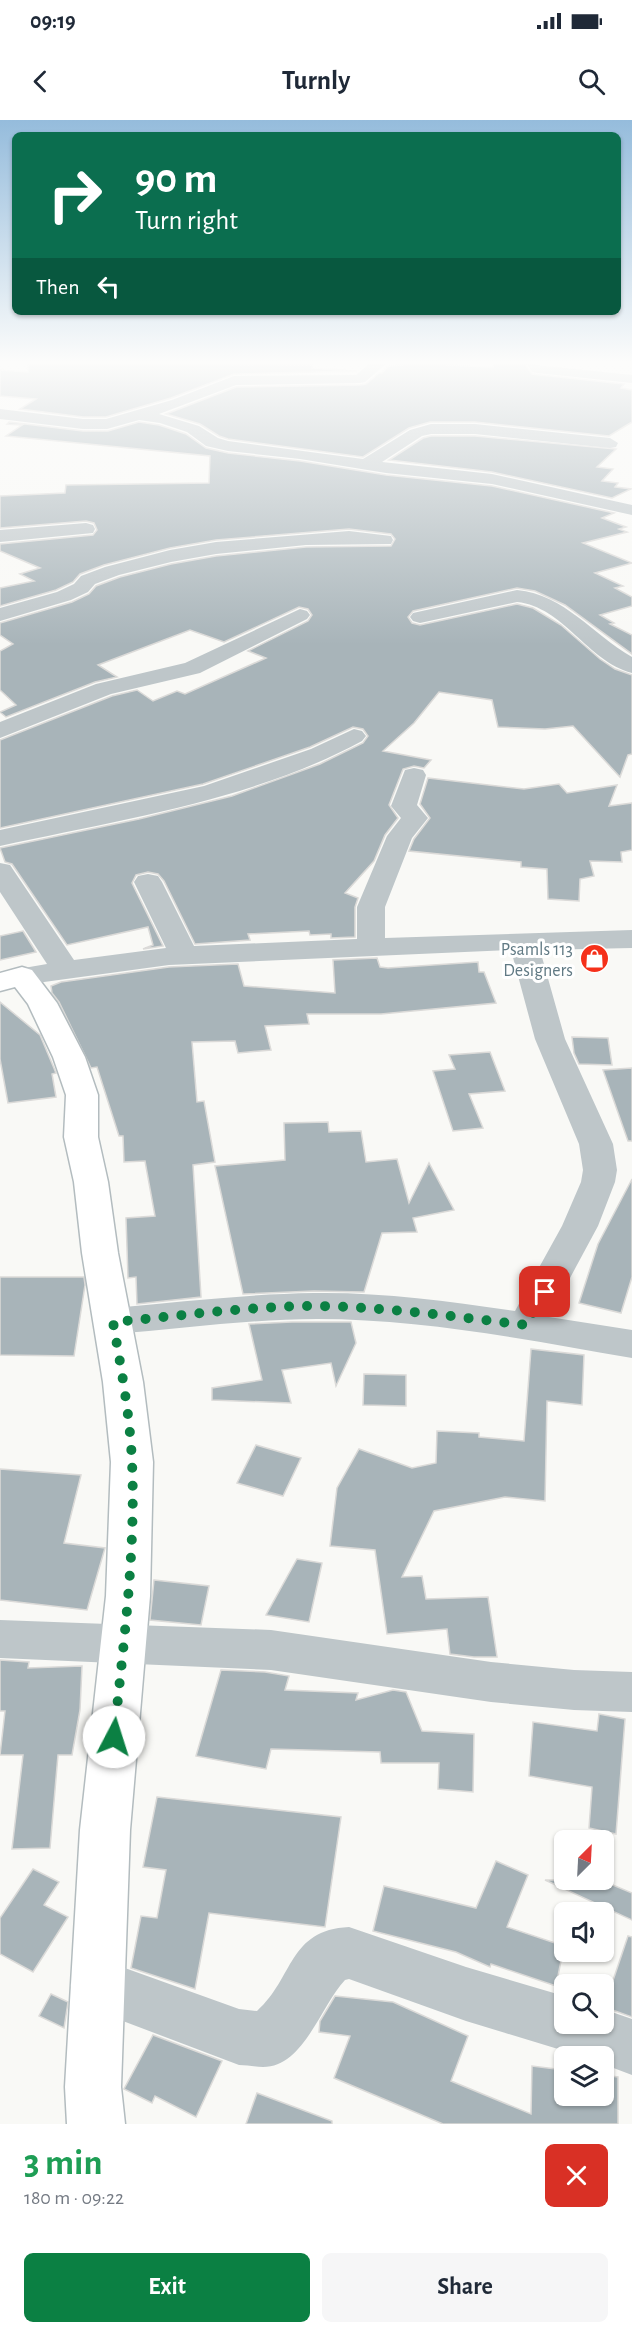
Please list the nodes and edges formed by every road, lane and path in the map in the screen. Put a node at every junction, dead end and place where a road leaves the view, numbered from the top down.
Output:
1 (321, 458) edge
2 (378, 458) edge
3 (366, 465) junction
4 (632, 510) edge
5 (86, 530) dead end
6 (0, 536) edge
7 (384, 540) dead end
8 (0, 615) edge
9 (300, 615) dead end
10 (420, 617) dead end
11 (632, 666) edge
12 (0, 731) edge
13 (354, 736) dead end
14 (414, 775) dead end
15 (0, 838) edge
16 (0, 871) edge
17 (148, 882) dead end
18 (632, 939) edge
19 (523, 942) junction
20 (370, 946) junction
21 (184, 955) junction
22 (66, 970) junction
23 (11, 979) edge
24 (113, 1322) junction
25 (526, 1325) junction
26 (632, 1344) edge
27 (0, 1638) edge
28 (123, 1644) junction
29 (632, 1692) edge
30 (97, 1985) junction
31 (554, 2020) edge
32 (596, 2034) edge
33 (632, 2047) edge
34 (96, 2124) edge

1 - 3 street
2 - 3 street
3 - 4 street
5 - 6 street
7 - 8 street
9 - 12 street
10 - 11 street
13 - 15 street
14 - 20 street
16 - 22 street
17 - 21 street
18 - 19 street
19 - 20 street
19 - 25 street
20 - 21 street
21 - 22 street
22 - 23 street
23 - 24 street
24 - 25 street
24 - 28 street
25 - 26 street
27 - 28 street
28 - 29 street
28 - 30 street
30 - 31 street
30 - 34 street
32 - 33 street

